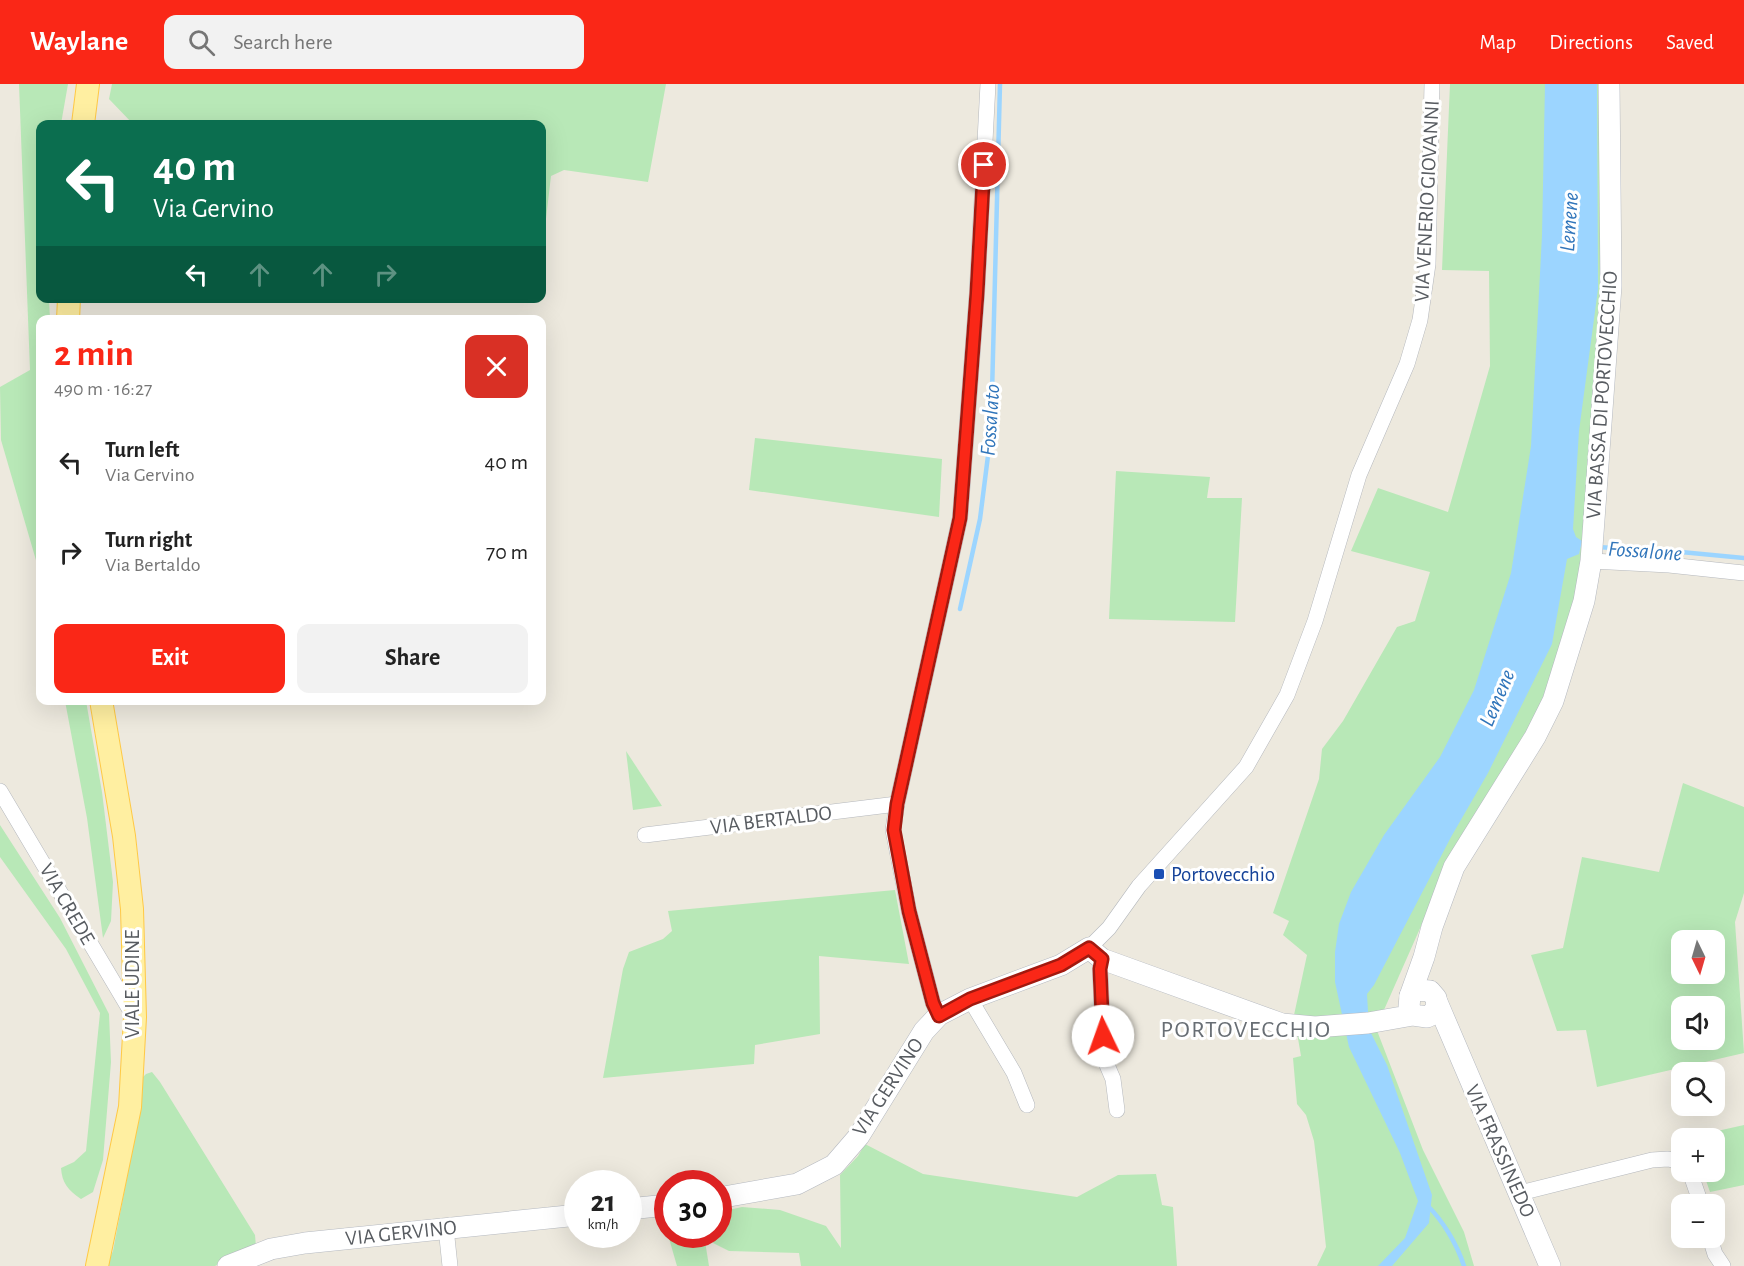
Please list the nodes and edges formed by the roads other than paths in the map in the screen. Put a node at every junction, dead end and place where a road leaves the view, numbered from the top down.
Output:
1 (88, 84) edge
2 (988, 84) edge
3 (1432, 84) edge
4 (1609, 84) edge
5 (84, 120) edge
6 (1591, 550) junction
7 (1744, 573) edge
8 (102, 705) edge
9 (0, 791) edge
10 (897, 804) junction
11 (645, 835) dead end
12 (1095, 953) junction
13 (1424, 957) junction
14 (1436, 998) junction
15 (970, 999) junction
16 (1413, 1007) junction
17 (936, 1009) junction
18 (135, 1017) junction
19 (1450, 1036) junction
20 (1027, 1105) dead end
21 (1117, 1110) dead end
22 (1671, 1160) edge
23 (1520, 1194) junction
24 (732, 1196) edge
25 (564, 1216) edge
26 (446, 1228) junction
27 (1713, 1248) edge
28 (97, 1266) edge
29 (228, 1266) edge
30 (450, 1266) edge
31 (1550, 1266) edge
32 (1723, 1266) edge

1 - 5 main road
2 - 10 street
3 - 12 street, VIA VENERIO GIOVANNI
4 - 6 street, VIA BASSA DI PORTOVECCHIO
6 - 7 street
6 - 13 street, VIA BASSA DI PORTOVECCHIO
8 - 18 main road, VIALE UDINE
9 - 18 street, VIA CREDE
10 - 11 street, VIA BERTALDO
10 - 17 street
12 - 15 street, VIA GERVINO
12 - 16 street
12 - 21 street
13 - 14 street, VIA FRASSINEDO
13 - 16 street, VIA BASSA DI PORTOVECCHIO
14 - 16 street
14 - 19 street, VIA FRASSINEDO
15 - 17 street, VIA GERVINO
15 - 20 street
16 - 19 street
17 - 24 street, VIA GERVINO
18 - 28 main road, VIALE UDINE
19 - 23 street, VIA FRASSINEDO
22 - 23 street
23 - 31 street, VIA FRASSINEDO
25 - 26 street, VIA GERVINO
26 - 29 street, VIA GERVINO
26 - 30 street
27 - 32 street

